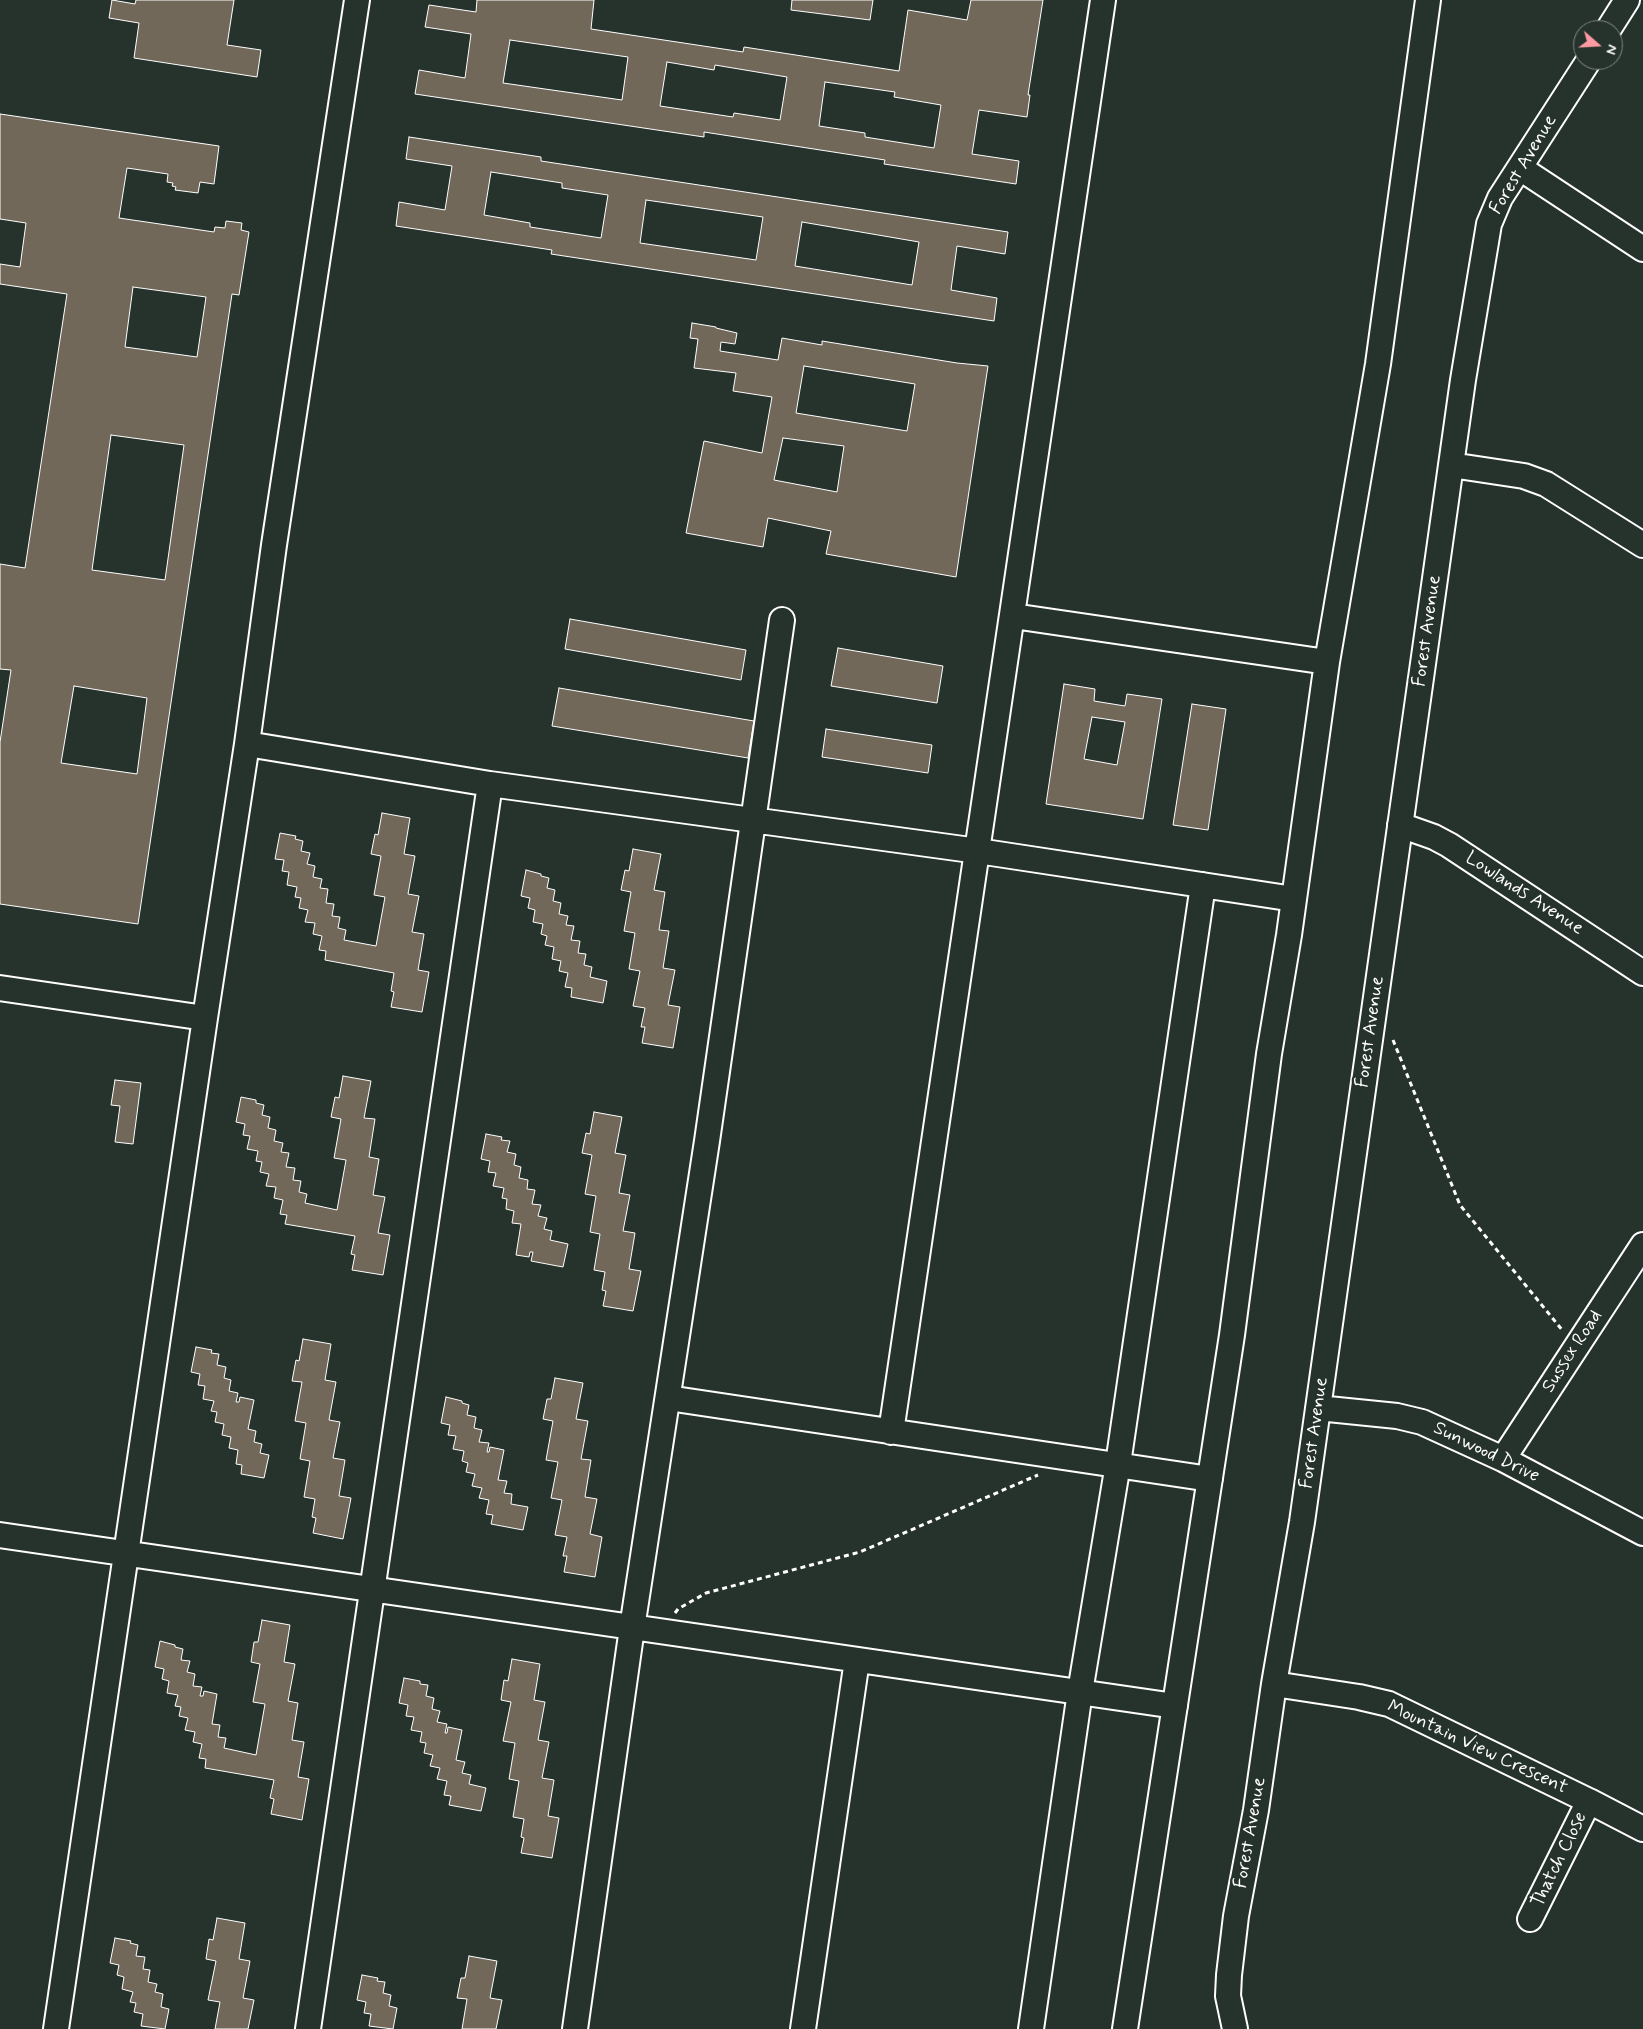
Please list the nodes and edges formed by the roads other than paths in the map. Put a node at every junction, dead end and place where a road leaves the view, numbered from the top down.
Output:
1 (357, 0) edge
2 (1103, 0) edge
3 (1428, 0) edge
4 (1627, 0) edge
5 (1614, 20) edge
6 (1582, 70) edge
7 (1520, 168) junction
8 (1643, 249) edge
9 (1451, 465) junction
10 (1643, 546) edge
11 (1013, 616) junction
12 (782, 620) dead end
13 (1327, 662) junction
14 (247, 744) junction
15 (490, 784) junction
16 (754, 819) junction
17 (1400, 825) junction
18 (978, 851) junction
19 (1202, 885) junction
20 (1294, 899) junction
21 (1643, 972) edge
22 (0, 988) edge
23 (205, 1018) junction
24 (1643, 1245) edge
25 (668, 1398) junction
26 (1318, 1408) junction
27 (891, 1432) junction
28 (1504, 1459) junction
29 (1118, 1464) junction
30 (1210, 1479) junction
31 (1643, 1533) edge
32 (0, 1535) edge
33 (126, 1554) junction
34 (371, 1590) junction
35 (632, 1628) junction
36 (857, 1660) junction
37 (1274, 1684) junction
38 (1080, 1692) junction
39 (1175, 1706) junction
40 (1589, 1801) junction
41 (1643, 1830) edge
42 (1530, 1919) dead end
43 (56, 2029) edge
44 (308, 2029) edge
45 (575, 2029) edge
46 (803, 2029) edge
47 (1031, 2029) edge
48 (1125, 2029) edge
49 (1235, 2029) edge

1 - 14 street
2 - 11 street
3 - 13 street
4 - 5 street
6 - 7 street, Forest Avenue
7 - 8 street
7 - 9 street, Forest Avenue
9 - 10 street
9 - 17 street, Forest Avenue
11 - 13 street
11 - 18 street
12 - 16 street
13 - 20 street
14 - 15 street
14 - 23 street
15 - 16 street
15 - 34 street
16 - 18 street
16 - 25 street
17 - 21 street, Lowlands Avenue
17 - 26 street, Forest Avenue
18 - 19 street
18 - 27 street
19 - 20 street
19 - 29 street
20 - 30 street
22 - 23 street
23 - 33 street
24 - 28 street, Sussex Road
25 - 27 street
25 - 35 street
26 - 28 street, Sunwood Drive
26 - 37 street, Forest Avenue
27 - 29 street
28 - 31 street, Sunwood Drive
29 - 30 street
29 - 38 street
30 - 39 street
32 - 33 street
33 - 34 street
33 - 43 street
34 - 35 street
34 - 44 street
35 - 36 street
35 - 45 street
36 - 38 street
36 - 46 street
37 - 40 street, Mountain View Crescent
37 - 49 street, Forest Avenue
38 - 39 street
38 - 47 street
39 - 48 street
40 - 41 street, Mountain View Crescent
40 - 42 street, Thatch Close

